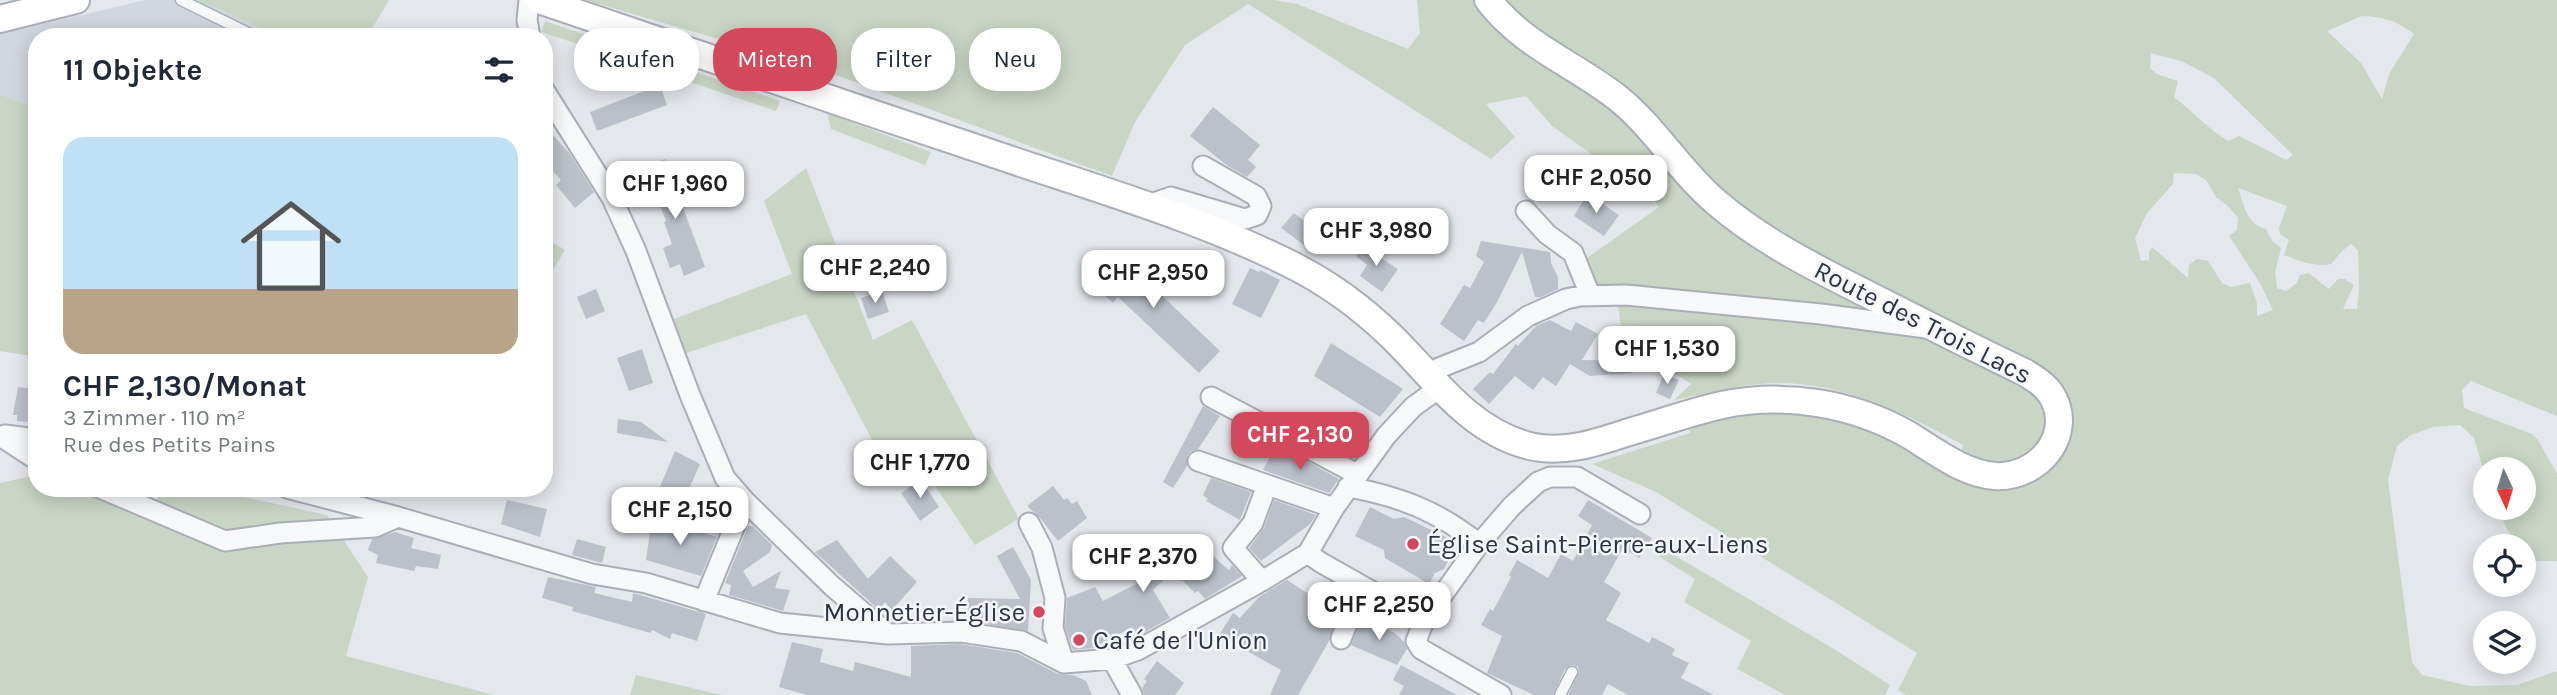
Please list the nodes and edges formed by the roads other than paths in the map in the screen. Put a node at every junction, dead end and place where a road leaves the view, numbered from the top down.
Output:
1 (181, 0) edge
2 (529, 0) edge
3 (539, 0) edge
4 (1488, 0) edge
5 (66, 1) edge
6 (0, 19) edge
7 (238, 28) edge
8 (528, 28) edge
9 (553, 104) edge
10 (1203, 166) dead end
11 (1145, 206) junction
12 (1526, 211) dead end
13 (1590, 295) junction
14 (1937, 329) junction
15 (1434, 382) junction
16 (1210, 397) dead end
17 (0, 435) edge
18 (28, 438) edge
19 (28, 454) edge
20 (1198, 461) dead end
21 (1352, 480) junction
22 (1267, 485) junction
23 (121, 497) edge
24 (321, 497) edge
25 (745, 501) junction
26 (1334, 508) junction
27 (1640, 514) dead end
28 (398, 517) junction
29 (1029, 523) dead end
30 (1479, 544) junction
31 (1308, 552) junction
32 (1262, 581) junction
33 (1362, 586) junction
34 (704, 601) junction
35 (1424, 621) junction
36 (888, 634) junction
37 (1341, 639) dead end
38 (1112, 659) junction
39 (1063, 663) junction
40 (1572, 672) dead end
41 (1471, 688) edge
42 (1132, 695) edge
43 (1501, 695) edge
44 (1560, 695) edge

1 - 7 lane
2 - 8 street
3 - 11 street, Route des Trois Lacs
4 - 14 street, Route des Trois Lacs
5 - 6 street
9 - 25 street
10 - 11 street
11 - 15 street, Route des Trois Lacs
12 - 13 street
13 - 14 street
13 - 15 street
14 - 15 street, Route des Trois Lacs
15 - 21 street
16 - 21 street
17 - 18 street
17 - 19 street
20 - 22 street
21 - 26 street
21 - 30 street
22 - 26 street
22 - 32 street
23 - 28 street
24 - 28 street
25 - 34 street
25 - 36 street
26 - 31 street
27 - 30 street
28 - 34 street
29 - 39 street
30 - 35 street
31 - 32 street
31 - 33 street
32 - 38 street
33 - 35 street
33 - 37 street
34 - 36 street
35 - 41 street
36 - 39 street
38 - 39 street
38 - 42 street
40 - 44 lane
41 - 43 street

